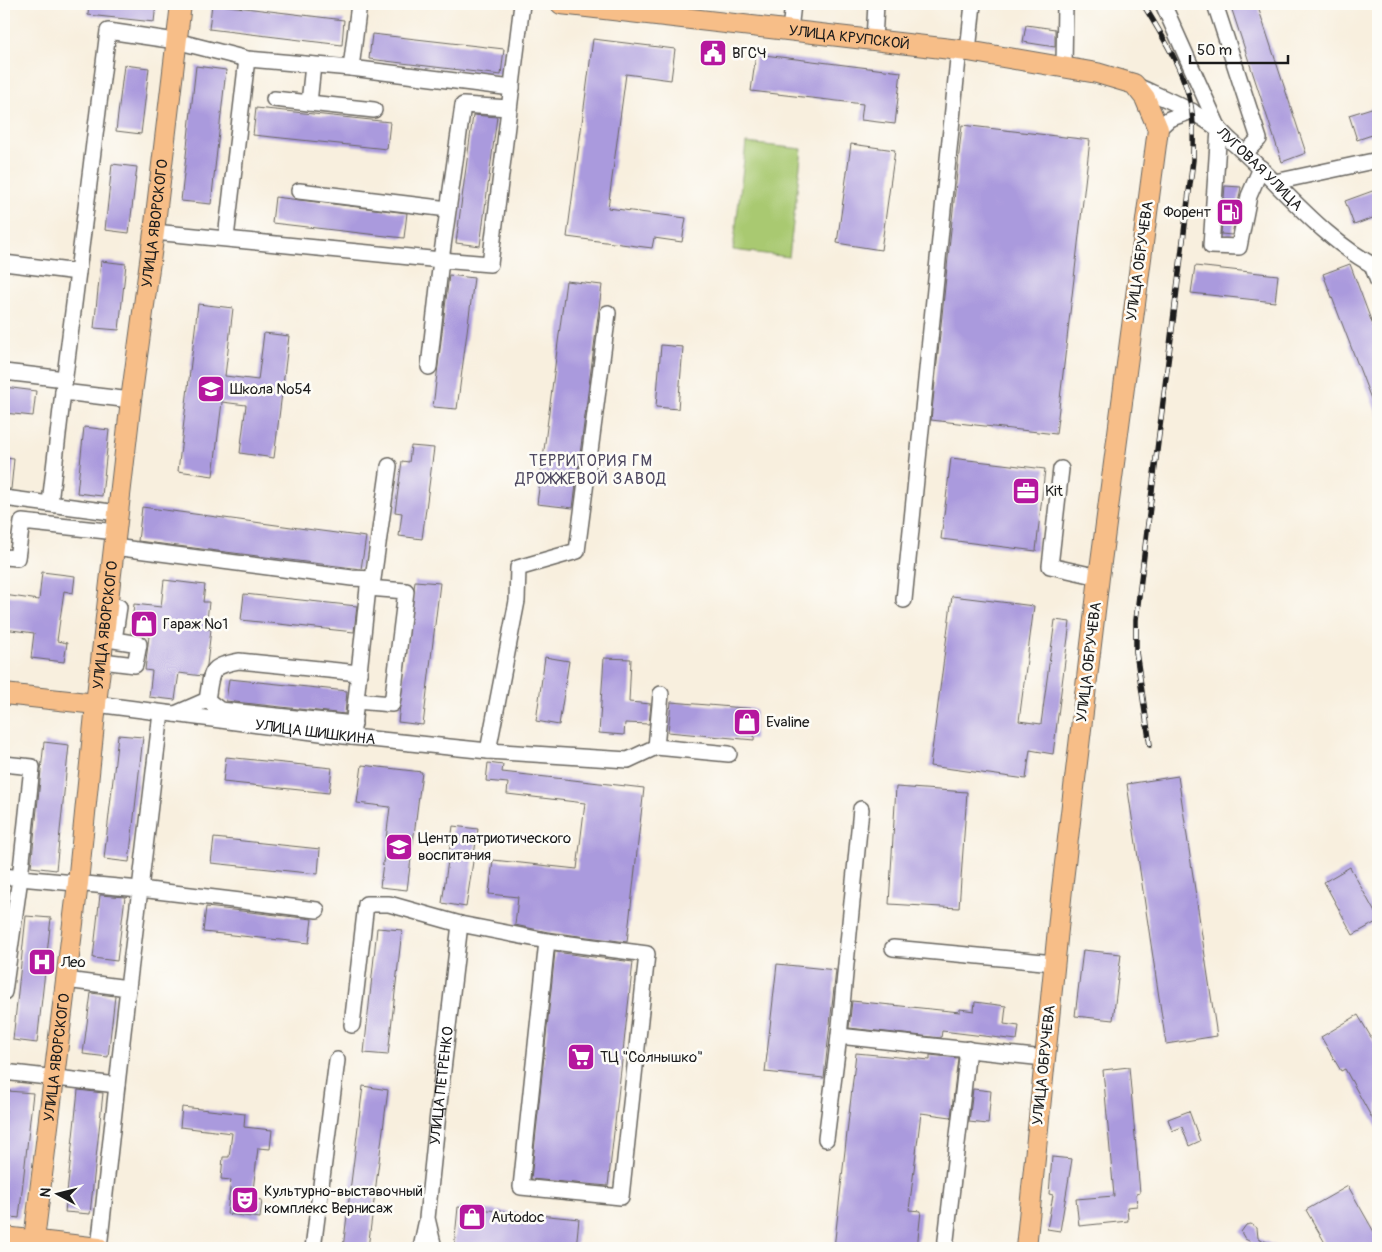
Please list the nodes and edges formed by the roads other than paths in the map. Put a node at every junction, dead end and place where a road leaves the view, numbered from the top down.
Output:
1 (181, 4) edge
2 (359, 4) edge
3 (522, 4) edge
4 (561, 4) edge
5 (793, 4) edge
6 (876, 4) edge
7 (973, 4) edge
8 (1065, 4) edge
9 (1163, 4) edge
10 (1215, 4) edge
11 (790, 30) junction
12 (874, 40) junction
13 (176, 41) junction
14 (964, 50) junction
15 (247, 59) junction
16 (313, 65) junction
17 (1064, 66) junction
18 (351, 68) junction
19 (1134, 84) junction
20 (512, 88) junction
21 (274, 99) dead end
22 (309, 104) junction
23 (509, 108) junction
24 (374, 110) dead end
25 (1192, 111) junction
26 (1158, 129) junction
27 (1219, 129) junction
28 (1245, 153) junction
29 (1378, 160) edge
30 (1261, 168) junction
31 (1275, 182) junction
32 (299, 191) dead end
33 (448, 209) junction
34 (154, 232) junction
35 (226, 238) junction
36 (441, 260) junction
37 (4, 263) edge
38 (1375, 266) edge
39 (78, 272) junction
40 (1378, 282) edge
41 (608, 313) dead end
42 (429, 367) dead end
43 (4, 372) edge
44 (64, 385) junction
45 (131, 400) junction
46 (389, 466) dead end
47 (1061, 469) dead end
48 (4, 498) edge
49 (50, 503) junction
50 (116, 531) junction
51 (4, 557) edge
52 (1099, 577) junction
53 (371, 584) junction
54 (904, 600) dead end
55 (108, 604) junction
56 (102, 661) junction
57 (359, 673) junction
58 (4, 694) edge
59 (661, 694) dead end
60 (207, 700) junction
61 (356, 701) junction
62 (96, 704) junction
63 (168, 714) junction
64 (353, 730) junction
65 (656, 747) junction
66 (488, 751) junction
67 (729, 754) dead end
68 (4, 764) edge
69 (861, 809) dead end
70 (4, 876) edge
71 (20, 878) junction
72 (78, 884) junction
73 (140, 889) junction
74 (317, 910) dead end
75 (460, 924) junction
76 (547, 941) junction
77 (893, 948) dead end
78 (1054, 963) junction
79 (66, 980) junction
80 (128, 988) junction
81 (4, 992) edge
82 (352, 1025) dead end
83 (839, 1036) junction
84 (968, 1049) junction
85 (1044, 1058) junction
86 (336, 1060) dead end
87 (4, 1072) edge
88 (53, 1079) junction
89 (117, 1085) junction
90 (826, 1139) dead end
91 (427, 1218) junction
92 (4, 1236) edge
93 (33, 1244) edge
94 (99, 1248) edge
95 (313, 1248) edge
96 (421, 1248) edge
97 (434, 1248) edge
98 (945, 1248) edge
99 (1026, 1248) edge

1 - 13 main road, УЛИЦА ЯВОРСКОГО
2 - 18 street
3 - 20 street
4 - 11 main road, УЛИЦА КРУПСКОЙ
5 - 11 street
6 - 12 street
7 - 14 street
8 - 17 street
9 - 27 street
10 - 28 street
11 - 12 main road, УЛИЦА КРУПСКОЙ
12 - 14 main road, УЛИЦА КРУПСКОЙ
13 - 15 street
13 - 34 main road, УЛИЦА ЯВОРСКОГО
13 - 39 street
14 - 17 main road, УЛИЦА КРУПСКОЙ
14 - 54 street
15 - 16 street
15 - 35 street
16 - 18 street
16 - 22 street
17 - 19 main road, УЛИЦА КРУПСКОЙ
18 - 20 street
19 - 25 street, ЛУГОВАЯ УЛИЦА
19 - 26 main road
20 - 23 street
21 - 22 street
22 - 24 street
23 - 33 street
23 - 36 street
25 - 26 street
25 - 27 street, ЛУГОВАЯ УЛИЦА
26 - 52 main road, УЛИЦА ОБРУЧЕВА
27 - 28 street, ЛУГОВАЯ УЛИЦА
27 - 30 street
28 - 30 street, ЛУГОВАЯ УЛИЦА
29 - 31 street
30 - 31 street, ЛУГОВАЯ УЛИЦА
31 - 38 street, ЛУГОВАЯ УЛИЦА
32 - 33 street
33 - 36 street
34 - 35 street
34 - 45 main road, УЛИЦА ЯВОРСКОГО
35 - 36 street
36 - 42 street
37 - 39 street
38 - 40 street
39 - 44 street
41 - 66 street
43 - 44 street
44 - 45 street
44 - 49 street
45 - 50 main road, УЛИЦА ЯВОРСКОГО
46 - 53 street
47 - 52 street
48 - 49 street
49 - 50 street
50 - 51 street
50 - 53 street
50 - 55 main road, УЛИЦА ЯВОРСКОГО
52 - 78 main road, УЛИЦА ОБРУЧЕВА
53 - 57 street
53 - 61 street
55 - 56 main road, УЛИЦА ЯВОРСКОГО
55 - 56 street
56 - 62 main road, УЛИЦА ЯВОРСКОГО
57 - 60 street
57 - 61 street
58 - 62 main road, УЛИЦА ШИШКИНА
59 - 65 street
60 - 63 street
60 - 64 street
61 - 64 street
62 - 63 street, УЛИЦА ШИШКИНА
62 - 72 main road, УЛИЦА ЯВОРСКОГО
63 - 64 street, УЛИЦА ШИШКИНА
63 - 73 street
64 - 66 street, УЛИЦА ШИШКИНА
65 - 66 street, УЛИЦА ШИШКИНА
65 - 67 street
68 - 71 street
69 - 83 street
70 - 71 street
71 - 72 street
71 - 81 street
72 - 73 street
72 - 79 main road, УЛИЦА ЯВОРСКОГО
73 - 74 street
73 - 80 street
75 - 76 street
75 - 82 street
75 - 91 street, УЛИЦА ПЕТРЕНКО
76 - 76 street
77 - 78 street
78 - 85 main road, УЛИЦА ОБРУЧЕВА
79 - 80 street
79 - 88 main road, УЛИЦА ЯВОРСКОГО
80 - 89 street
83 - 84 street
83 - 90 street
84 - 85 street
84 - 98 street
85 - 99 main road, УЛИЦА ОБРУЧЕВА
86 - 95 street
87 - 88 street
88 - 89 street
88 - 93 main road, УЛИЦА ЯВОРСКОГО
89 - 94 street
91 - 96 street
91 - 97 street, УЛИЦА ПЕТРЕНКО
92 - 93 main road
93 - 94 main road

